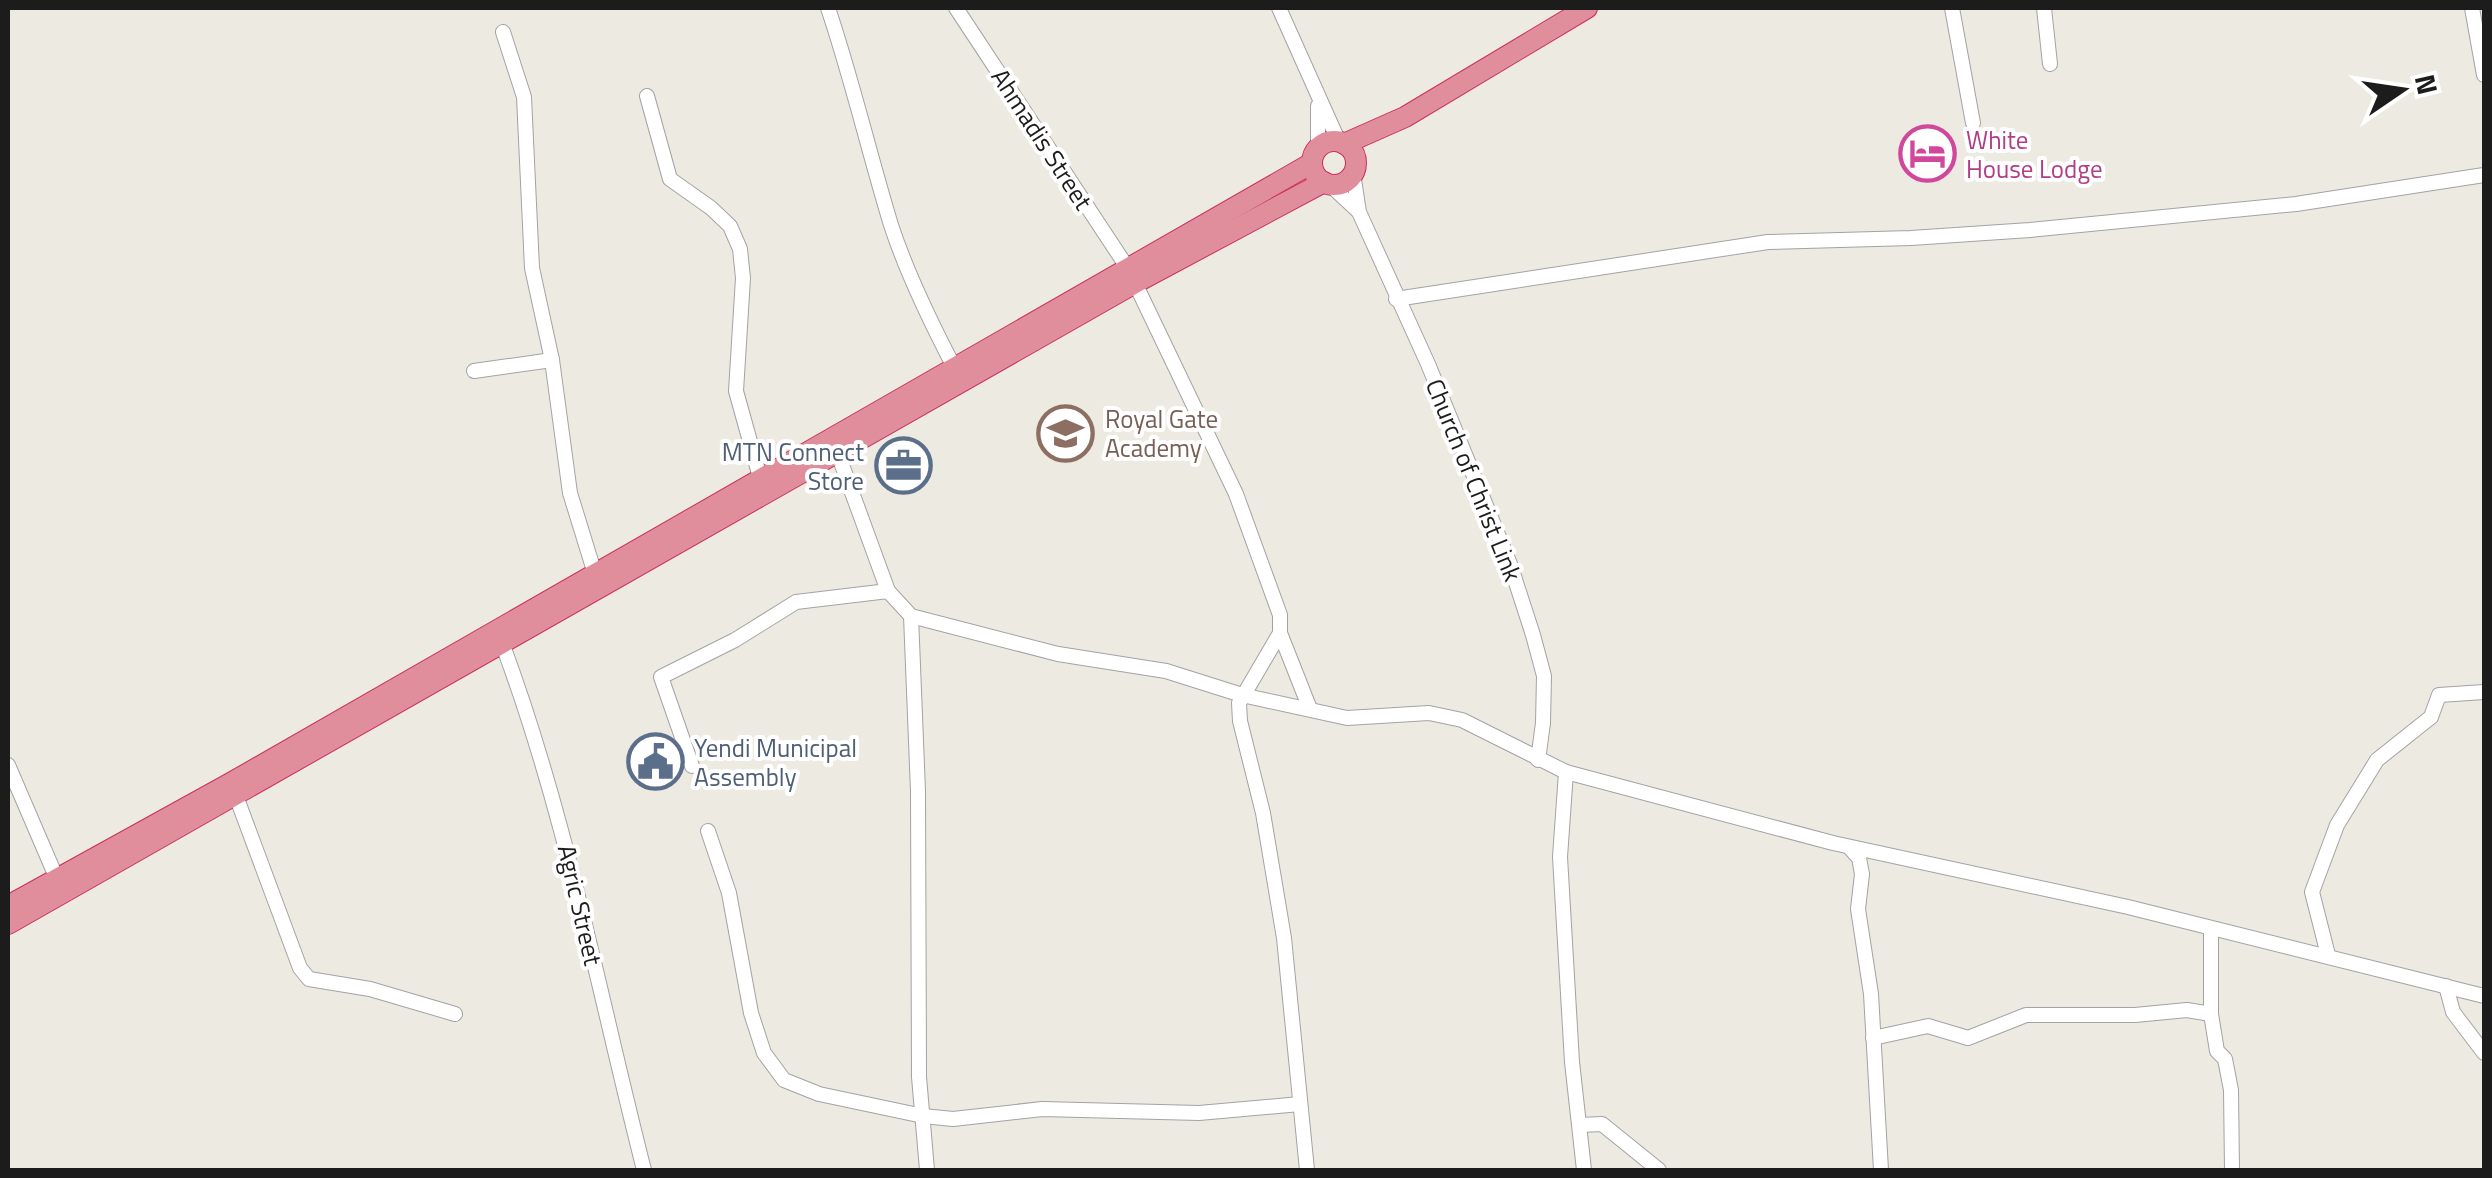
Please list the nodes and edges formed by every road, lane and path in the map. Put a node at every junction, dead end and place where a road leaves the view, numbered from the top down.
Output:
1 (828, 8) edge
2 (956, 8) edge
3 (1279, 8) edge
4 (1587, 8) edge
5 (1952, 8) edge
6 (2044, 8) edge
7 (2472, 8) edge
8 (503, 32) dead end
9 (2050, 64) dead end
10 (2484, 75) edge
11 (647, 96) dead end
12 (1973, 123) dead end
13 (1337, 155) junction
14 (2484, 175) edge
15 (1326, 183) junction
16 (1359, 212) junction
17 (1132, 276) junction
18 (1396, 299) junction
19 (552, 360) junction
20 (954, 367) junction
21 (474, 371) dead end
22 (838, 454) junction
23 (761, 480) junction
24 (594, 574) junction
25 (888, 590) junction
26 (911, 616) junction
27 (1280, 633) junction
28 (499, 637) junction
29 (2484, 692) edge
30 (1242, 695) junction
31 (1310, 709) junction
32 (1538, 760) junction
33 (8, 765) edge
34 (692, 766) dead end
35 (1566, 772) junction
36 (236, 796) junction
37 (708, 832) dead end
38 (1849, 846) junction
39 (57, 879) junction
40 (8, 906) edge
41 (8, 924) edge
42 (2211, 929) junction
43 (2328, 955) junction
44 (2446, 986) junction
45 (2484, 996) edge
46 (456, 1014) dead end
47 (2212, 1014) junction
48 (1873, 1038) junction
49 (2484, 1052) edge
50 (1300, 1104) junction
51 (922, 1116) junction
52 (1580, 1125) junction
53 (644, 1170) edge
54 (927, 1170) edge
55 (1307, 1170) edge
56 (1584, 1170) edge
57 (1659, 1170) edge
58 (1881, 1170) edge
59 (2232, 1170) edge

1 - 20 street
2 - 17 street, Ahmadis Street
3 - 13 street, Church of Christ Link
4 - 13 highway
5 - 12 street
6 - 9 street
7 - 10 street
8 - 19 street
11 - 23 street
13 - 15 highway
13 - 15 highway
13 - 16 street, Church of Christ Link
13 - 17 highway
14 - 18 street
15 - 16 street, Church of Christ Link
15 - 17 highway
16 - 18 street, Church of Christ Link
17 - 20 highway
17 - 22 highway
17 - 27 street, Ahmadis Street
18 - 32 street, Church of Christ Link
19 - 21 street
19 - 24 street
20 - 23 highway
22 - 25 street
22 - 28 highway
23 - 24 highway
24 - 28 highway
25 - 26 street
25 - 34 street
26 - 30 street
26 - 51 street
27 - 30 street
27 - 31 street, Ahmadis Street
28 - 36 highway
28 - 39 highway
28 - 53 street, Agric Street
29 - 43 street
30 - 31 street
30 - 50 street
31 - 32 street
32 - 35 street
33 - 39 street
35 - 38 street
35 - 52 street
36 - 41 highway
36 - 46 street
37 - 51 street
38 - 42 street
38 - 48 street
39 - 40 highway
42 - 43 street
42 - 47 street
43 - 44 street
44 - 45 street
44 - 49 street
47 - 48 street
47 - 59 street
48 - 58 street
50 - 51 street
50 - 55 street
51 - 54 street
52 - 56 street
52 - 57 street

